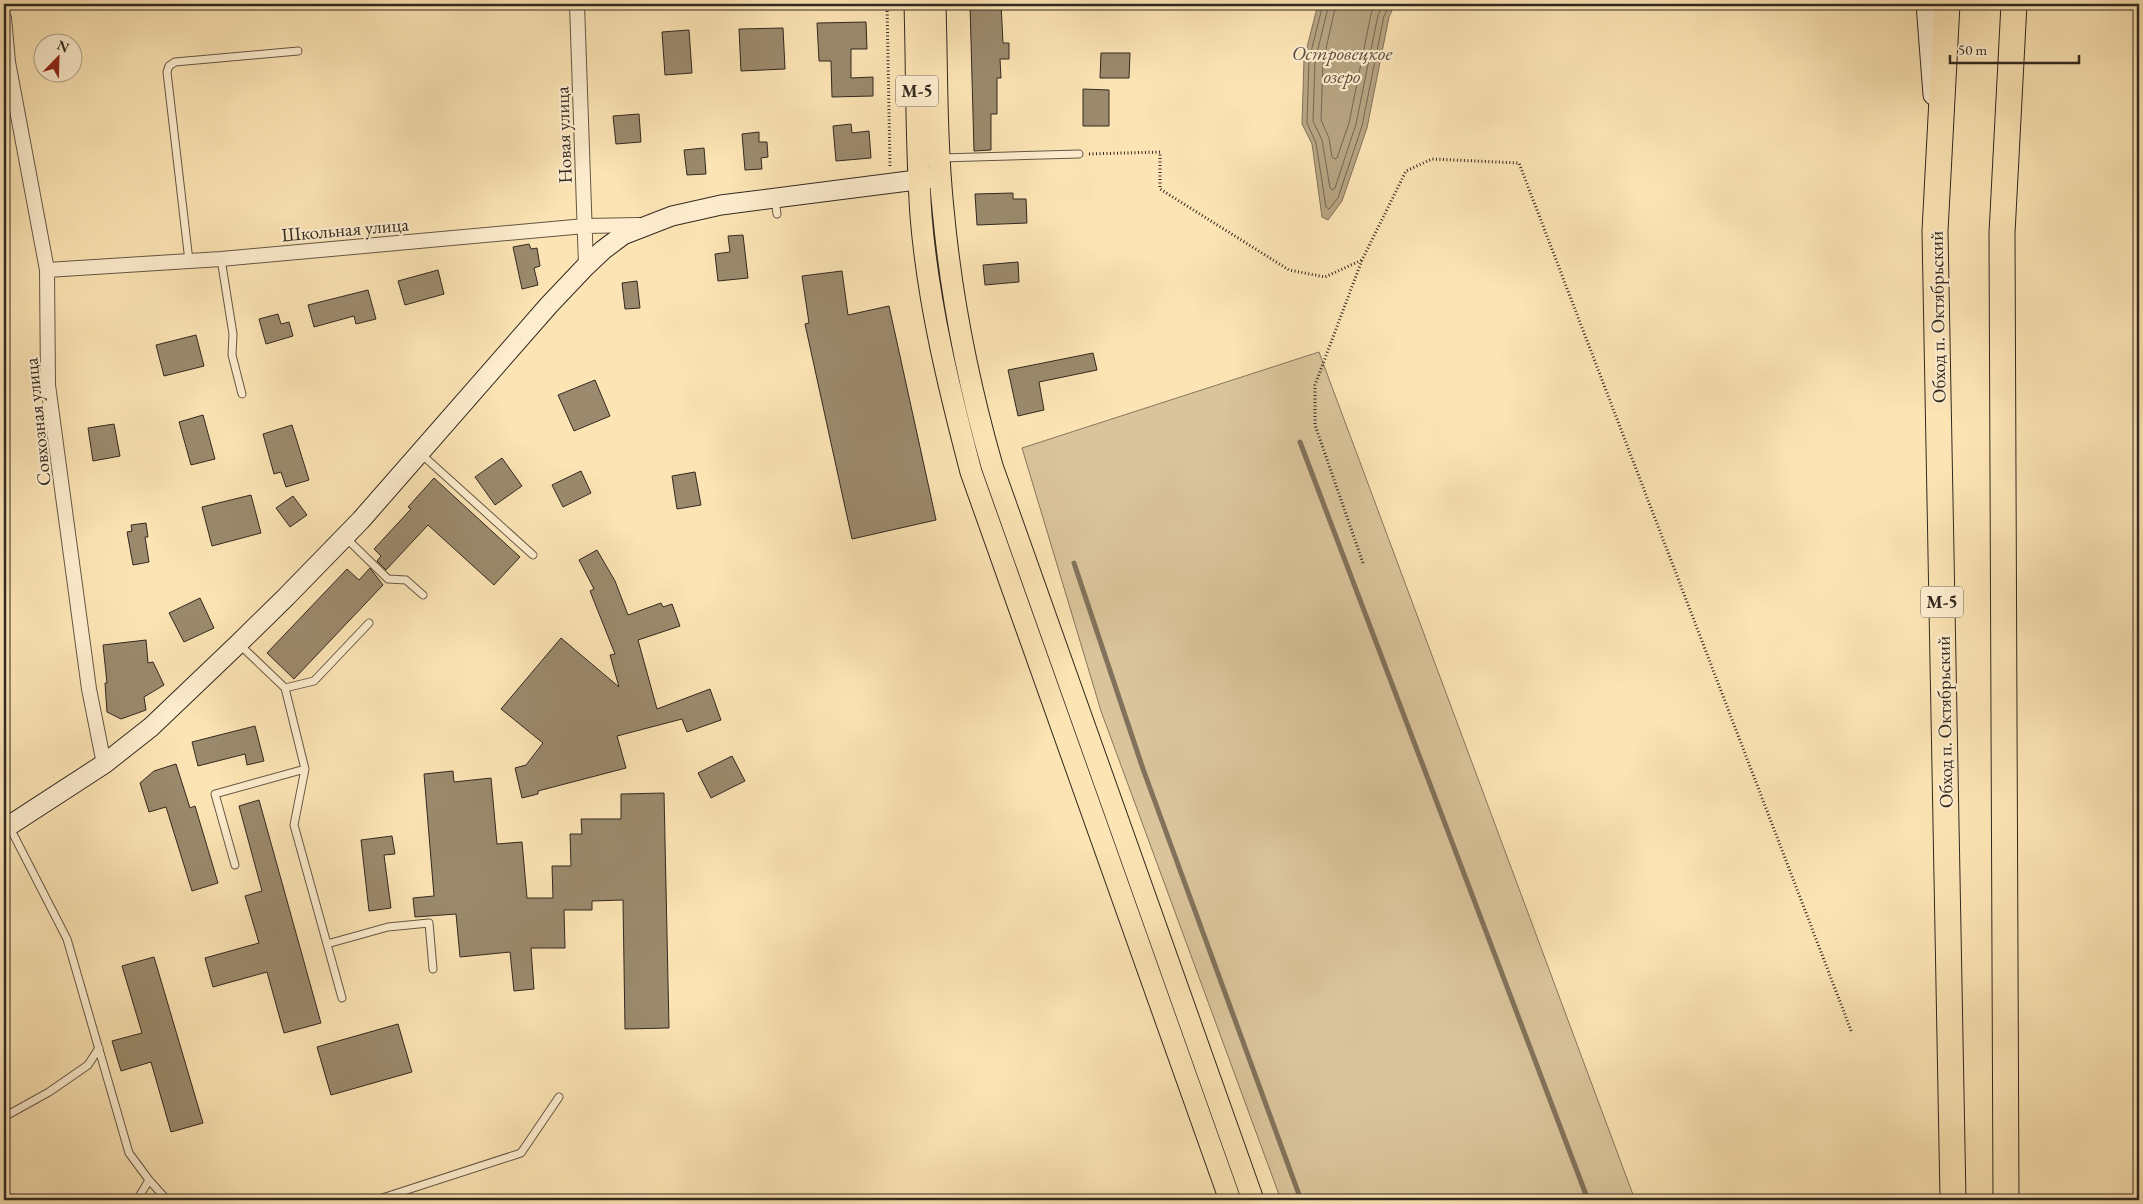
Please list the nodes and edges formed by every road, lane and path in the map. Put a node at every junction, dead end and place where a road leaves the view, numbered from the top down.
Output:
1 (577, 4) edge
2 (887, 4) edge
3 (915, 4) edge
4 (935, 4) edge
5 (1926, 4) edge
6 (1947, 4) edge
7 (2014, 4) edge
8 (4, 18) edge
9 (298, 51) dead end
10 (1078, 154) joint
11 (1938, 167) junction
12 (934, 171) junction
13 (890, 183) junction
14 (645, 225) junction
15 (585, 226) junction
16 (221, 259) junction
17 (1362, 260) junction
18 (190, 262) junction
19 (586, 266) junction
20 (47, 270) junction
21 (242, 394) dead end
22 (420, 452) junction
23 (345, 537) junction
24 (533, 555) dead end
25 (1363, 563) dead end
26 (422, 596) dead end
27 (369, 623) dead end
28 (238, 644) junction
29 (285, 688) junction
30 (104, 764) junction
31 (305, 769) junction
32 (6, 827) edge
33 (235, 865) dead end
34 (327, 944) junction
35 (432, 968) dead end
36 (342, 998) dead end
37 (1852, 1033) dead end
38 (98, 1048) junction
39 (559, 1097) dead end
40 (4, 1117) edge
41 (149, 1180) junction
42 (137, 1200) edge
43 (167, 1200) edge
44 (376, 1200) edge
45 (1230, 1200) edge
46 (1253, 1200) edge
47 (1953, 1200) edge
48 (2006, 1200) edge

1 - 15 street, Новая улица
2 - 13 path
3 - 12 main road, М-5
4 - 12 main road, М-5
5 - 11 street
6 - 11 highway, Обход п. Октябрьский / М-5
7 - 48 highway
8 - 20 street, Совхозная улица
9 - 18 lane
10 - 12 lane
10 - 17 path
11 - 47 highway, Обход п. Октябрьский / М-5
12 - 13 street
12 - 45 main road
12 - 46 main road
13 - 14 street
14 - 15 street, Школьная улица
14 - 19 street
15 - 16 street, Школьная улица
15 - 19 street, Новая улица
16 - 18 street, Школьная улица
16 - 21 lane
17 - 25 path
17 - 37 path
18 - 20 street, Школьная улица
19 - 22 street
20 - 30 street, Совхозная улица
22 - 23 street
22 - 24 lane
23 - 26 lane
23 - 28 street
27 - 29 lane
28 - 29 lane
28 - 30 street
29 - 31 lane
30 - 32 street
31 - 33 lane
31 - 34 lane
32 - 38 lane
34 - 35 lane
34 - 36 lane
38 - 40 lane
38 - 41 lane
39 - 44 lane
41 - 42 lane
41 - 43 lane

